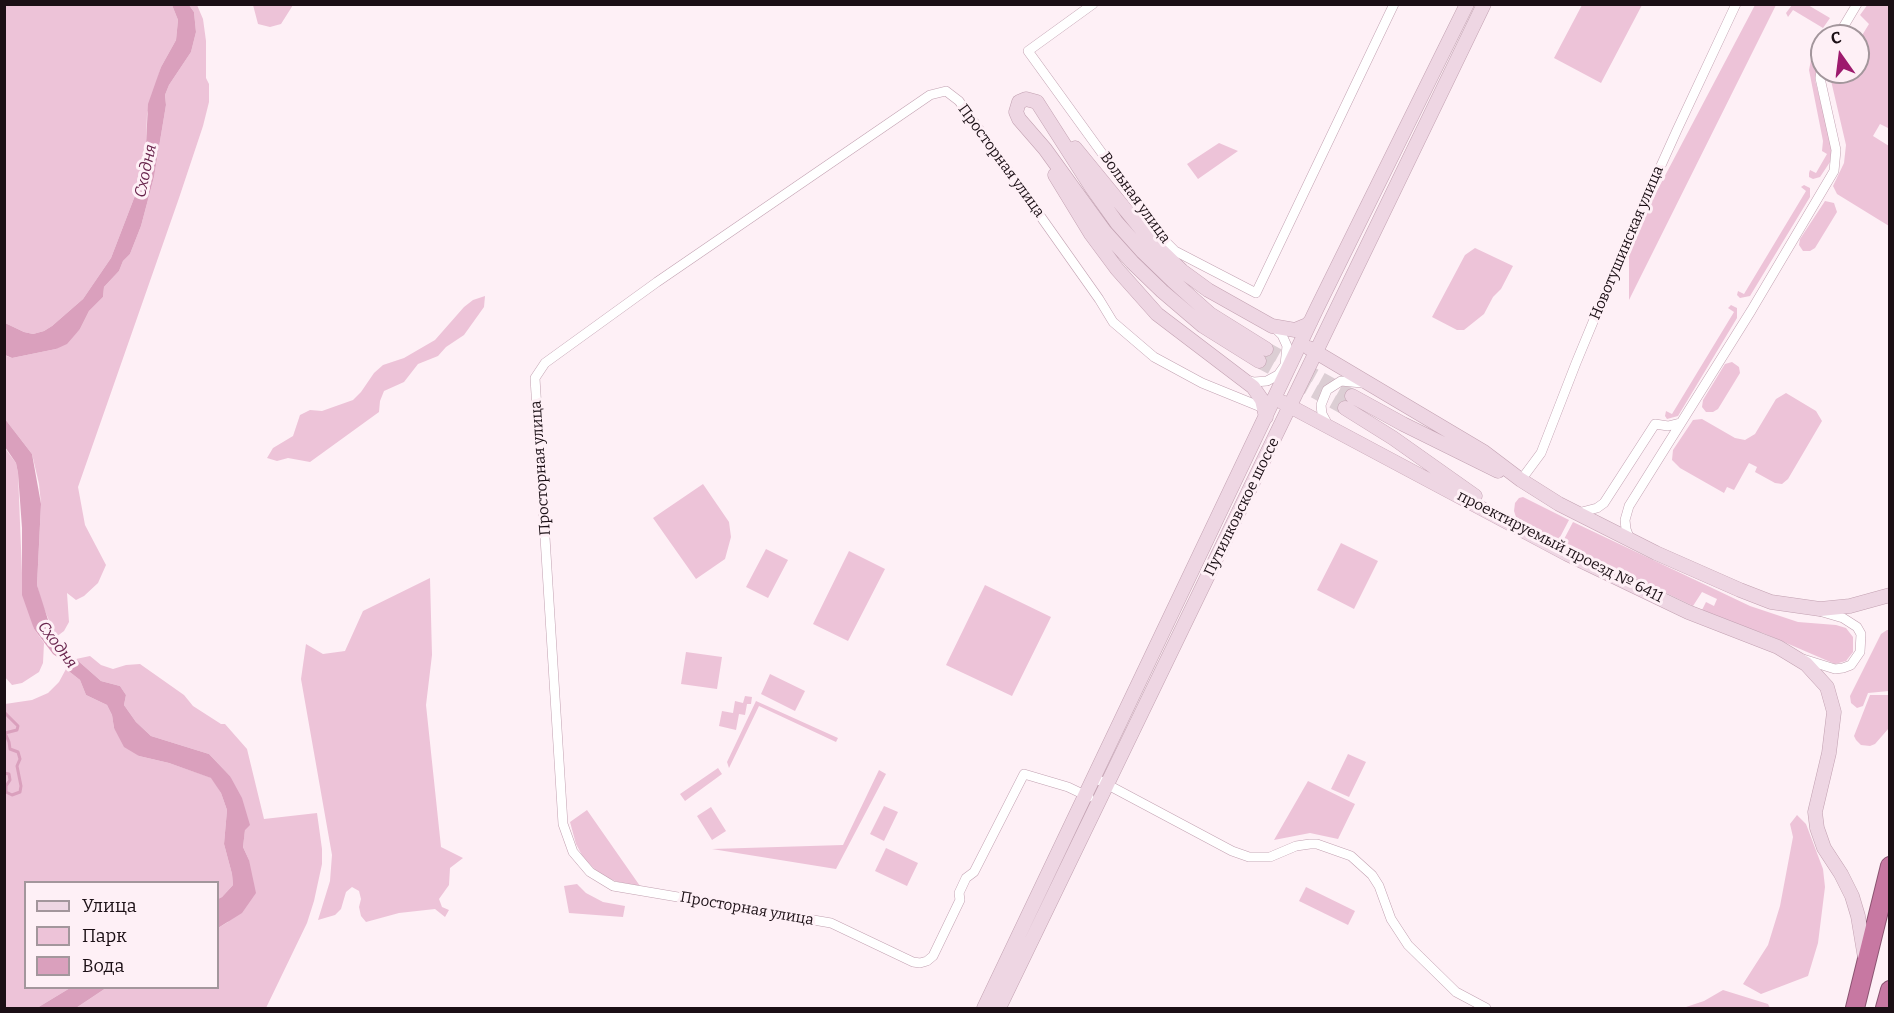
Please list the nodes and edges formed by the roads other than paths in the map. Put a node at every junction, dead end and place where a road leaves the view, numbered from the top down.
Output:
1 (1093, 4) edge
2 (1394, 4) edge
3 (1467, 4) edge
4 (1484, 4) edge
5 (1736, 4) edge
6 (1857, 4) edge
7 (1846, 24) edge
8 (1821, 84) edge
9 (1039, 105) junction
10 (1024, 125) junction
11 (1312, 319) junction
12 (1272, 326) junction
13 (1300, 344) junction
14 (1316, 352) junction
15 (1242, 378) junction
16 (1367, 384) junction
17 (1352, 396) tunnel mouth
18 (1290, 406) junction
19 (1269, 408) junction
20 (1345, 408) tunnel mouth
21 (1680, 423) junction
22 (1331, 428) junction
23 (1525, 483) junction
24 (1576, 513) junction
25 (1514, 525) junction
26 (1630, 540) junction
27 (1890, 595) edge
28 (1806, 608) junction
29 (1795, 656) junction
30 (1095, 778) junction
31 (1108, 785) junction
32 (1086, 795) junction
33 (1100, 801) junction
34 (1890, 866) edge
35 (1865, 964) junction
36 (1890, 990) edge
37 (984, 1008) edge
38 (999, 1008) edge
39 (1486, 1008) edge
40 (1855, 1008) edge
41 (1886, 1008) edge

1 - 2 street, Вольная улица
3 - 11 street, Путилковское шоссе
4 - 14 street, Путилковское шоссе
5 - 23 street, Новотушинская улица
6 - 7 street
8 - 21 street
9 - 10 street
9 - 10 street
9 - 12 street
10 - 15 street
11 - 12 street
11 - 13 street, Путилковское шоссе
12 - 15 street
13 - 14 street, проектируемый проезд № 6411
13 - 19 street, Путилковское шоссе
14 - 16 street, проектируемый проезд № 6411
14 - 18 street, Путилковское шоссе
15 - 19 street
16 - 22 street, проектируемый проезд № 6411
16 - 23 street, проектируемый проезд № 6411
17 - 23 street
18 - 19 street, проектируемый проезд № 6411
18 - 22 street, проектируемый проезд № 6411
18 - 31 street, Путилковское шоссе
19 - 30 street, Путилковское шоссе
19 - 32 street, Просторная улица
20 - 25 street
21 - 24 street
21 - 26 street
22 - 25 street, проектируемый проезд № 6411
23 - 24 street, проектируемый проезд № 6411
24 - 26 street, проектируемый проезд № 6411
25 - 29 street, проектируемый проезд № 6411
26 - 28 street, проектируемый проезд № 6411
27 - 28 street, проектируемый проезд № 6411
28 - 29 street, проектируемый проезд № 6411
29 - 35 street, проектируемый проезд № 6411
30 - 31 street
30 - 32 street, Путилковское шоссе
31 - 33 street, Путилковское шоссе
31 - 39 street
32 - 33 street, Просторная улица
32 - 37 street, Путилковское шоссе
33 - 38 street, Путилковское шоссе
34 - 35 highway
35 - 40 highway
36 - 41 highway

